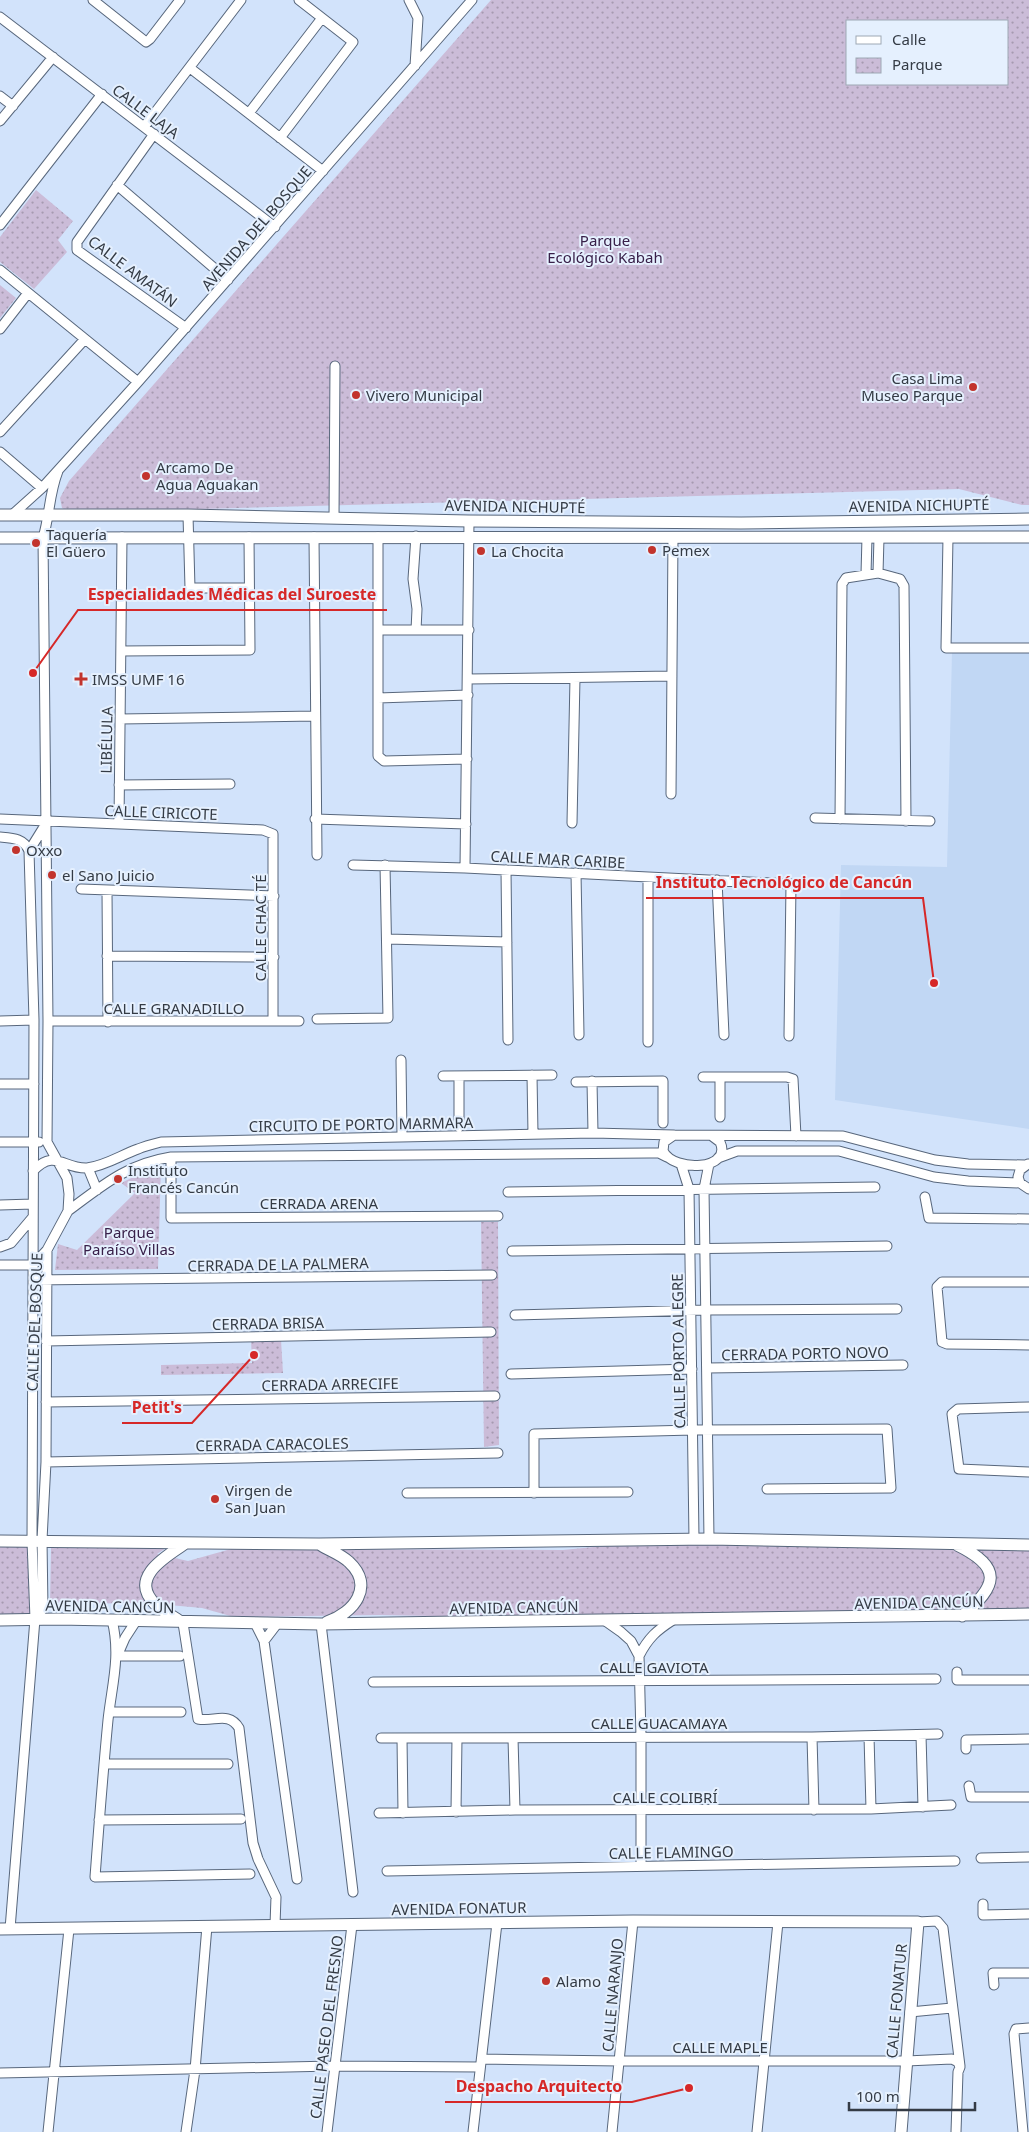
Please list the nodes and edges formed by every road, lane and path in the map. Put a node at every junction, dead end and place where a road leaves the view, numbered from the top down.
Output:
1 (93, 0) edge
2 (180, 0) edge
3 (241, 0) edge
4 (299, 0) edge
5 (409, 0) edge
6 (472, 0) edge
7 (0, 16) edge
8 (322, 18) junction
9 (53, 57) junction
10 (415, 66) junction
11 (190, 68) junction
12 (102, 94) junction
13 (0, 96) edge
14 (12, 106) junction
15 (249, 113) junction
16 (0, 121) edge
17 (144, 127) junction
18 (154, 134) junction
19 (280, 138) junction
20 (323, 171) junction
21 (117, 186) junction
22 (0, 225) edge
23 (275, 227) junction
24 (0, 270) edge
25 (228, 280) junction
26 (28, 293) junction
27 (186, 328) junction
28 (0, 329) edge
29 (85, 339) junction
30 (335, 366) dead end
31 (138, 382) junction
32 (0, 432) edge
33 (0, 452) edge
34 (58, 471) junction
35 (42, 488) junction
36 (0, 515) edge
37 (12, 515) junction
38 (49, 515) junction
39 (188, 515) junction
40 (334, 518) junction
41 (1029, 519) edge
42 (469, 522) junction
43 (740, 523) junction
44 (416, 536) junction
45 (470, 536) junction
46 (188, 537) junction
47 (249, 537) junction
48 (314, 537) junction
49 (378, 537) junction
50 (673, 537) junction
51 (742, 537) junction
52 (948, 537) junction
53 (1029, 537) edge
54 (0, 538) edge
55 (43, 538) junction
56 (122, 538) junction
57 (873, 538) junction
58 (878, 573) junction
59 (866, 574) junction
60 (249, 588) junction
61 (378, 630) junction
62 (416, 630) junction
63 (469, 630) junction
64 (1029, 648) edge
65 (121, 651) junction
66 (672, 676) junction
67 (575, 678) junction
68 (468, 679) junction
69 (468, 695) junction
70 (378, 698) junction
71 (315, 716) junction
72 (120, 719) junction
73 (467, 759) junction
74 (230, 784) dead end
75 (119, 785) junction
76 (671, 794) dead end
77 (815, 818) dead end
78 (0, 819) edge
79 (840, 819) junction
80 (316, 820) junction
81 (906, 821) junction
82 (930, 821) dead end
83 (47, 822) junction
84 (119, 823) junction
85 (572, 823) dead end
86 (466, 824) junction
87 (273, 834) joint
88 (0, 837) edge
89 (29, 851) junction
90 (317, 855) dead end
91 (353, 865) dead end
92 (385, 865) junction
93 (465, 868) junction
94 (506, 870) junction
95 (576, 873) junction
96 (648, 877) junction
97 (717, 880) junction
98 (81, 889) dead end
99 (107, 890) junction
100 (274, 896) junction
101 (387, 939) junction
102 (507, 942) junction
103 (107, 956) junction
104 (274, 957) junction
105 (317, 1019) dead end
106 (0, 1020) edge
107 (34, 1020) junction
108 (48, 1021) junction
109 (273, 1021) junction
110 (299, 1021) dead end
111 (108, 1022) junction
112 (579, 1035) dead end
113 (724, 1035) dead end
114 (789, 1036) dead end
115 (508, 1040) dead end
116 (648, 1042) dead end
117 (401, 1060) dead end
118 (552, 1075) dead end
119 (443, 1076) dead end
120 (459, 1076) junction
121 (532, 1076) junction
122 (702, 1076) dead end
123 (720, 1077) junction
124 (592, 1081) junction
125 (576, 1082) dead end
126 (0, 1084) edge
127 (34, 1084) junction
128 (720, 1117) dead end
129 (663, 1123) dead end
130 (459, 1127) dead end
131 (593, 1133) junction
132 (533, 1134) junction
133 (674, 1135) junction
134 (402, 1136) junction
135 (712, 1136) junction
136 (796, 1136) junction
137 (0, 1142) edge
138 (34, 1142) junction
139 (47, 1142) junction
140 (171, 1157) junction
141 (667, 1157) junction
142 (718, 1158) junction
143 (56, 1159) junction
144 (681, 1164) junction
145 (709, 1164) junction
146 (968, 1164) junction
147 (1027, 1165) edge
148 (88, 1168) junction
149 (33, 1171) junction
150 (968, 1181) junction
151 (1020, 1183) junction
152 (875, 1187) dead end
153 (1029, 1188) edge
154 (689, 1189) junction
155 (704, 1189) junction
156 (97, 1190) junction
157 (508, 1192) dead end
158 (925, 1196) dead end
159 (34, 1204) junction
160 (0, 1205) edge
161 (68, 1211) junction
162 (498, 1216) dead end
163 (33, 1217) junction
164 (1029, 1219) edge
165 (887, 1246) dead end
166 (0, 1247) edge
167 (690, 1247) junction
168 (704, 1247) junction
169 (47, 1250) junction
170 (512, 1251) dead end
171 (0, 1265) edge
172 (33, 1265) junction
173 (492, 1275) dead end
174 (33, 1280) junction
175 (46, 1280) junction
176 (1029, 1282) edge
177 (897, 1309) dead end
178 (705, 1310) junction
179 (691, 1311) junction
180 (515, 1315) dead end
181 (490, 1332) dead end
182 (46, 1341) junction
183 (1029, 1344) edge
184 (903, 1365) dead end
185 (707, 1368) junction
186 (692, 1369) junction
187 (511, 1374) dead end
188 (495, 1396) dead end
189 (46, 1402) junction
190 (1029, 1407) edge
191 (693, 1430) junction
192 (708, 1430) junction
193 (498, 1453) dead end
194 (46, 1462) junction
195 (1029, 1472) edge
196 (767, 1489) dead end
197 (628, 1492) dead end
198 (407, 1493) dead end
199 (534, 1493) junction
200 (694, 1539) junction
201 (709, 1539) junction
202 (0, 1541) edge
203 (37, 1541) junction
204 (186, 1543) junction
205 (318, 1544) junction
206 (955, 1544) junction
207 (1029, 1545) edge
208 (1029, 1614) edge
209 (962, 1616) junction
210 (35, 1619) junction
211 (0, 1620) edge
212 (112, 1620) junction
213 (604, 1620) junction
214 (673, 1620) junction
215 (136, 1621) junction
216 (183, 1623) junction
217 (254, 1624) junction
218 (277, 1624) junction
219 (321, 1624) junction
220 (264, 1641) junction
221 (117, 1656) junction
222 (180, 1656) dead end
223 (639, 1656) junction
224 (957, 1672) dead end
225 (936, 1680) dead end
226 (1029, 1680) edge
227 (639, 1681) junction
228 (373, 1682) dead end
229 (109, 1712) junction
230 (182, 1712) dead end
231 (938, 1734) dead end
232 (921, 1735) junction
233 (869, 1736) junction
234 (641, 1737) junction
235 (812, 1737) junction
236 (381, 1738) dead end
237 (402, 1738) junction
238 (457, 1738) junction
239 (513, 1738) junction
240 (1029, 1738) edge
241 (966, 1750) dead end
242 (104, 1764) junction
243 (228, 1764) dead end
244 (969, 1786) dead end
245 (1029, 1797) edge
246 (951, 1805) dead end
247 (923, 1807) junction
248 (871, 1809) junction
249 (515, 1810) junction
250 (814, 1810) junction
251 (641, 1811) junction
252 (456, 1812) junction
253 (379, 1813) dead end
254 (403, 1813) junction
255 (241, 1819) dead end
256 (99, 1820) junction
257 (1029, 1857) edge
258 (982, 1858) dead end
259 (955, 1861) dead end
260 (641, 1866) junction
261 (388, 1872) dead end
262 (250, 1874) dead end
263 (297, 1878) dead end
264 (354, 1892) dead end
265 (983, 1904) dead end
266 (1029, 1914) edge
267 (633, 1921) junction
268 (778, 1922) junction
269 (918, 1922) junction
270 (497, 1923) junction
271 (275, 1925) junction
272 (352, 1925) junction
273 (207, 1926) junction
274 (5, 1929) edge
275 (69, 1929) junction
276 (1029, 1973) edge
277 (994, 1985) dead end
278 (952, 2008) junction
279 (910, 2012) junction
280 (1029, 2028) edge
281 (765, 2060) junction
282 (620, 2061) junction
283 (906, 2061) junction
284 (481, 2063) junction
285 (959, 2065) junction
286 (333, 2066) junction
287 (195, 2070) junction
288 (55, 2072) junction
289 (0, 2074) edge
290 (48, 2132) edge
291 (186, 2132) edge
292 (327, 2132) edge
293 (472, 2132) edge
294 (612, 2132) edge
295 (757, 2132) edge
296 (901, 2132) edge
297 (956, 2132) edge
298 (1023, 2132) edge

1 - 2 street
3 - 11 street
4 - 8 street
5 - 10 street
6 - 10 street, AVENIDA DEL BOSQUE
7 - 9 street, CALLE LAJA
8 - 15 street
8 - 19 street
9 - 12 street, CALLE LAJA
9 - 14 street
10 - 20 street, AVENIDA DEL BOSQUE
11 - 15 street
11 - 17 street
12 - 17 street, CALLE LAJA
12 - 22 street
13 - 14 street
14 - 16 street
15 - 19 street
17 - 18 street, CALLE LAJA
18 - 21 street, CALLE AMATÁN
18 - 23 street, CALLE LAJA
19 - 20 street
20 - 23 street, AVENIDA DEL BOSQUE
21 - 25 street
21 - 27 street, CALLE AMATÁN
23 - 25 street, AVENIDA DEL BOSQUE
24 - 26 street
25 - 27 street, AVENIDA DEL BOSQUE
26 - 28 street
26 - 29 street
27 - 31 street, AVENIDA DEL BOSQUE
29 - 31 street
29 - 32 street
30 - 40 street
31 - 34 street, AVENIDA DEL BOSQUE
33 - 35 street
34 - 35 street, AVENIDA DEL BOSQUE
34 - 38 street, AVENIDA DEL BOSQUE
35 - 37 street, AVENIDA DEL BOSQUE
36 - 37 main road, AVENIDA NICHUPTÉ
37 - 38 main road, AVENIDA NICHUPTÉ
38 - 39 main road, AVENIDA NICHUPTÉ
38 - 55 street, AVENIDA DEL BOSQUE
39 - 40 main road, AVENIDA NICHUPTÉ
39 - 46 street
40 - 42 main road, AVENIDA NICHUPTÉ
41 - 43 main road, AVENIDA NICHUPTÉ
42 - 43 main road, AVENIDA NICHUPTÉ
42 - 45 street
43 - 51 main road
44 - 45 main road, AVENIDA NICHUPTÉ
44 - 49 main road, AVENIDA NICHUPTÉ
44 - 62 street
45 - 50 main road, AVENIDA NICHUPTÉ
45 - 63 street
46 - 47 main road, AVENIDA NICHUPTÉ
46 - 56 main road, AVENIDA NICHUPTÉ
46 - 60 street
47 - 48 main road, AVENIDA NICHUPTÉ
47 - 60 street
48 - 49 main road, AVENIDA NICHUPTÉ
48 - 71 street
49 - 61 street
50 - 51 main road, AVENIDA NICHUPTÉ
50 - 66 street
51 - 57 main road, AVENIDA NICHUPTÉ
52 - 53 main road, AVENIDA NICHUPTÉ
52 - 57 main road, AVENIDA NICHUPTÉ
52 - 64 street
54 - 55 main road, AVENIDA NICHUPTÉ
55 - 56 main road, AVENIDA NICHUPTÉ
55 - 83 street, AVENIDA DEL BOSQUE
56 - 65 street, LIBÉLULA
57 - 58 street
57 - 59 street
58 - 59 street
58 - 81 street
59 - 79 street
60 - 65 street
61 - 62 street
61 - 70 street
62 - 63 street
63 - 68 street
65 - 72 street, LIBÉLULA
66 - 67 street
66 - 76 street
67 - 68 street
67 - 85 street
68 - 69 street
69 - 70 street
69 - 73 street
70 - 73 street
71 - 72 street
71 - 80 street
72 - 75 street, LIBÉLULA
73 - 86 street
74 - 75 street
75 - 84 street, LIBÉLULA
77 - 79 street
78 - 83 street, CALLE CIRICOTE
79 - 81 street
80 - 86 street
80 - 90 street
81 - 82 street
83 - 84 street, CALLE CIRICOTE
83 - 89 street
83 - 108 street, CALLE DEL BOSQUE
84 - 87 street, CALLE CIRICOTE
86 - 93 street
87 - 100 street, CALLE CHAC TÉ
88 - 89 street
89 - 107 street, CALLE DEL BOSQUE
91 - 92 street, CALLE MAR CARIBE
92 - 93 street, CALLE MAR CARIBE
92 - 101 street
93 - 94 street, CALLE MAR CARIBE
94 - 95 street, CALLE MAR CARIBE
94 - 102 street
95 - 96 street, CALLE MAR CARIBE
95 - 112 street
96 - 97 street, CALLE MAR CARIBE
96 - 116 street
97 - 113 street
97 - 114 street, CALLE MAR CARIBE
98 - 99 street
99 - 100 street
99 - 103 street
100 - 104 street, CALLE CHAC TÉ
101 - 102 street
101 - 105 street
102 - 115 street
103 - 104 street
103 - 111 street
104 - 109 street, CALLE CHAC TÉ
106 - 107 street
107 - 127 street, CALLE DEL BOSQUE
108 - 111 street, CALLE GRANADILLO
108 - 139 street, CALLE DEL BOSQUE
109 - 110 street, CALLE GRANADILLO
109 - 111 street, CALLE GRANADILLO
117 - 134 street
118 - 121 street
119 - 120 street
120 - 121 street
120 - 130 street
121 - 132 street
122 - 123 street
123 - 128 street
123 - 136 street
124 - 125 street
124 - 129 street
124 - 131 street
126 - 127 street
127 - 138 street, CALLE DEL BOSQUE
131 - 132 street, CIRCUITO DE PORTO MARMARA
131 - 133 street, CIRCUITO DE PORTO MARMARA
132 - 134 street, CIRCUITO DE PORTO MARMARA
133 - 135 street, CIRCUITO DE PORTO MARMARA
133 - 141 street
134 - 148 street, CIRCUITO DE PORTO MARMARA
135 - 136 street, CIRCUITO DE PORTO MARMARA
135 - 142 street
136 - 146 street, CIRCUITO DE PORTO MARMARA
137 - 138 street
138 - 139 street
138 - 149 street, CALLE DEL BOSQUE
139 - 143 street, CALLE DEL BOSQUE
140 - 141 street, CIRCUITO DE PORTO MARMARA
140 - 156 street, CIRCUITO DE PORTO MARMARA
140 - 162 street, CERRADA ARENA
141 - 144 street, CIRCUITO DE PORTO MARMARA
142 - 145 street
142 - 150 street
143 - 148 street
143 - 149 street
143 - 161 street, CALLE DEL BOSQUE
144 - 145 street, CIRCUITO DE PORTO MARMARA
144 - 154 street, CALLE PORTO ALEGRE
145 - 155 street, CALLE PORTO ALEGRE
146 - 147 street, CIRCUITO DE PORTO MARMARA
146 - 150 street
147 - 151 street, CIRCUITO DE PORTO MARMARA
148 - 156 street
149 - 159 street, CALLE DEL BOSQUE
150 - 151 street
151 - 153 street
152 - 155 street
154 - 155 street
154 - 157 street
154 - 167 street, CALLE PORTO ALEGRE
155 - 168 street, CALLE PORTO ALEGRE
156 - 161 street, CIRCUITO DE PORTO MARMARA
158 - 164 street
159 - 160 street
159 - 163 street, CALLE DEL BOSQUE
161 - 169 street, CALLE DEL BOSQUE
163 - 166 street
163 - 172 street, CALLE DEL BOSQUE
165 - 168 street
167 - 168 street
167 - 170 street
167 - 179 street, CALLE PORTO ALEGRE
168 - 178 street, CALLE PORTO ALEGRE
169 - 172 street
169 - 175 street, CALLE DEL BOSQUE
171 - 172 street
172 - 174 street, CALLE DEL BOSQUE
173 - 175 street, CERRADA DE LA PALMERA
174 - 175 street, CERRADA DE LA PALMERA
174 - 203 street, CALLE DEL BOSQUE
175 - 182 street, CALLE DEL BOSQUE
176 - 183 street
177 - 178 street
178 - 179 street
178 - 185 street, CALLE PORTO ALEGRE
179 - 180 street
179 - 186 street, CALLE PORTO ALEGRE
181 - 182 street, CERRADA BRISA
182 - 189 street, CALLE DEL BOSQUE
184 - 185 street, CERRADA PORTO NOVO
185 - 192 street, CALLE PORTO ALEGRE
186 - 187 street
186 - 191 street, CALLE PORTO ALEGRE
188 - 189 street, CERRADA ARRECIFE
189 - 194 street, CALLE DEL BOSQUE
190 - 195 street
191 - 192 street
191 - 199 street
191 - 200 street, CALLE PORTO ALEGRE
192 - 196 street
192 - 201 street, CALLE PORTO ALEGRE
193 - 194 street, CERRADA CARACOLES
194 - 203 street, CALLE DEL BOSQUE
197 - 199 street
198 - 199 street
200 - 201 main road
200 - 205 main road
201 - 206 main road
202 - 203 main road
203 - 204 main road
203 - 210 street, CALLE DEL BOSQUE
204 - 205 main road
204 - 216 main road
205 - 219 main road
206 - 207 main road
206 - 209 main road
208 - 209 main road, AVENIDA CANCÚN
209 - 214 main road, AVENIDA CANCÚN
210 - 211 main road, AVENIDA CANCÚN
210 - 212 main road, AVENIDA CANCÚN
210 - 274 street, CALLE DEL BOSQUE
212 - 215 main road, AVENIDA CANCÚN
212 - 221 street
213 - 214 main road, AVENIDA CANCÚN
213 - 219 main road, AVENIDA CANCÚN
213 - 223 street
214 - 223 street
215 - 216 main road, AVENIDA CANCÚN
215 - 221 street
216 - 217 main road, AVENIDA CANCÚN
216 - 271 street
217 - 218 main road, AVENIDA CANCÚN
217 - 220 street
218 - 219 main road, AVENIDA CANCÚN
218 - 220 street
219 - 264 street
220 - 263 street
221 - 222 street
221 - 229 street
223 - 227 street
224 - 226 street
225 - 227 street, CALLE GAVIOTA
227 - 228 street, CALLE GAVIOTA
227 - 234 street
229 - 230 street
229 - 242 street
231 - 232 street, CALLE GUACAMAYA
232 - 233 street, CALLE GUACAMAYA
232 - 247 street
233 - 235 street, CALLE GUACAMAYA
233 - 248 street
234 - 235 street, CALLE GUACAMAYA
234 - 239 street, CALLE GUACAMAYA
234 - 251 street
235 - 250 street
236 - 237 street, CALLE GUACAMAYA
237 - 238 street, CALLE GUACAMAYA
237 - 254 street
238 - 239 street, CALLE GUACAMAYA
238 - 252 street
239 - 249 street
240 - 241 street
242 - 243 street
242 - 256 street
244 - 245 street
246 - 247 street, CALLE COLIBRÍ
247 - 248 street, CALLE COLIBRÍ
248 - 250 street, CALLE COLIBRÍ
249 - 251 street, CALLE COLIBRÍ
249 - 252 street, CALLE COLIBRÍ
250 - 251 street, CALLE COLIBRÍ
251 - 260 street
252 - 254 street, CALLE COLIBRÍ
253 - 254 street, CALLE COLIBRÍ
255 - 256 street
256 - 262 street
257 - 258 street
259 - 260 street, CALLE FLAMINGO
260 - 261 street, CALLE FLAMINGO
265 - 266 street
267 - 268 main road, AVENIDA FONATUR
267 - 270 main road, AVENIDA FONATUR
267 - 282 street, CALLE NARANJO
268 - 269 main road, AVENIDA FONATUR
268 - 281 street
269 - 278 street
269 - 279 main road, CALLE FONATUR
270 - 272 main road, AVENIDA FONATUR
270 - 284 street
271 - 272 main road, AVENIDA FONATUR
271 - 273 main road, AVENIDA FONATUR
272 - 286 street, CALLE PASEO DEL FRESNO
273 - 275 main road, AVENIDA FONATUR
273 - 287 street
274 - 275 main road, AVENIDA FONATUR
275 - 288 street
276 - 277 street
278 - 279 street
278 - 285 street
279 - 283 main road, CALLE FONATUR
280 - 298 street
281 - 282 street, CALLE MAPLE
281 - 283 street, CALLE MAPLE
281 - 295 street
282 - 284 street, CALLE MAPLE
282 - 294 street, CALLE NARANJO
283 - 285 street, CALLE MAPLE
283 - 296 main road, CALLE FONATUR
284 - 286 street, CALLE MAPLE
284 - 293 street
285 - 297 street
286 - 287 street, CALLE MAPLE
286 - 292 street, CALLE PASEO DEL FRESNO
287 - 288 street, CALLE MAPLE
287 - 291 street
288 - 289 street, CALLE MAPLE
288 - 290 street

